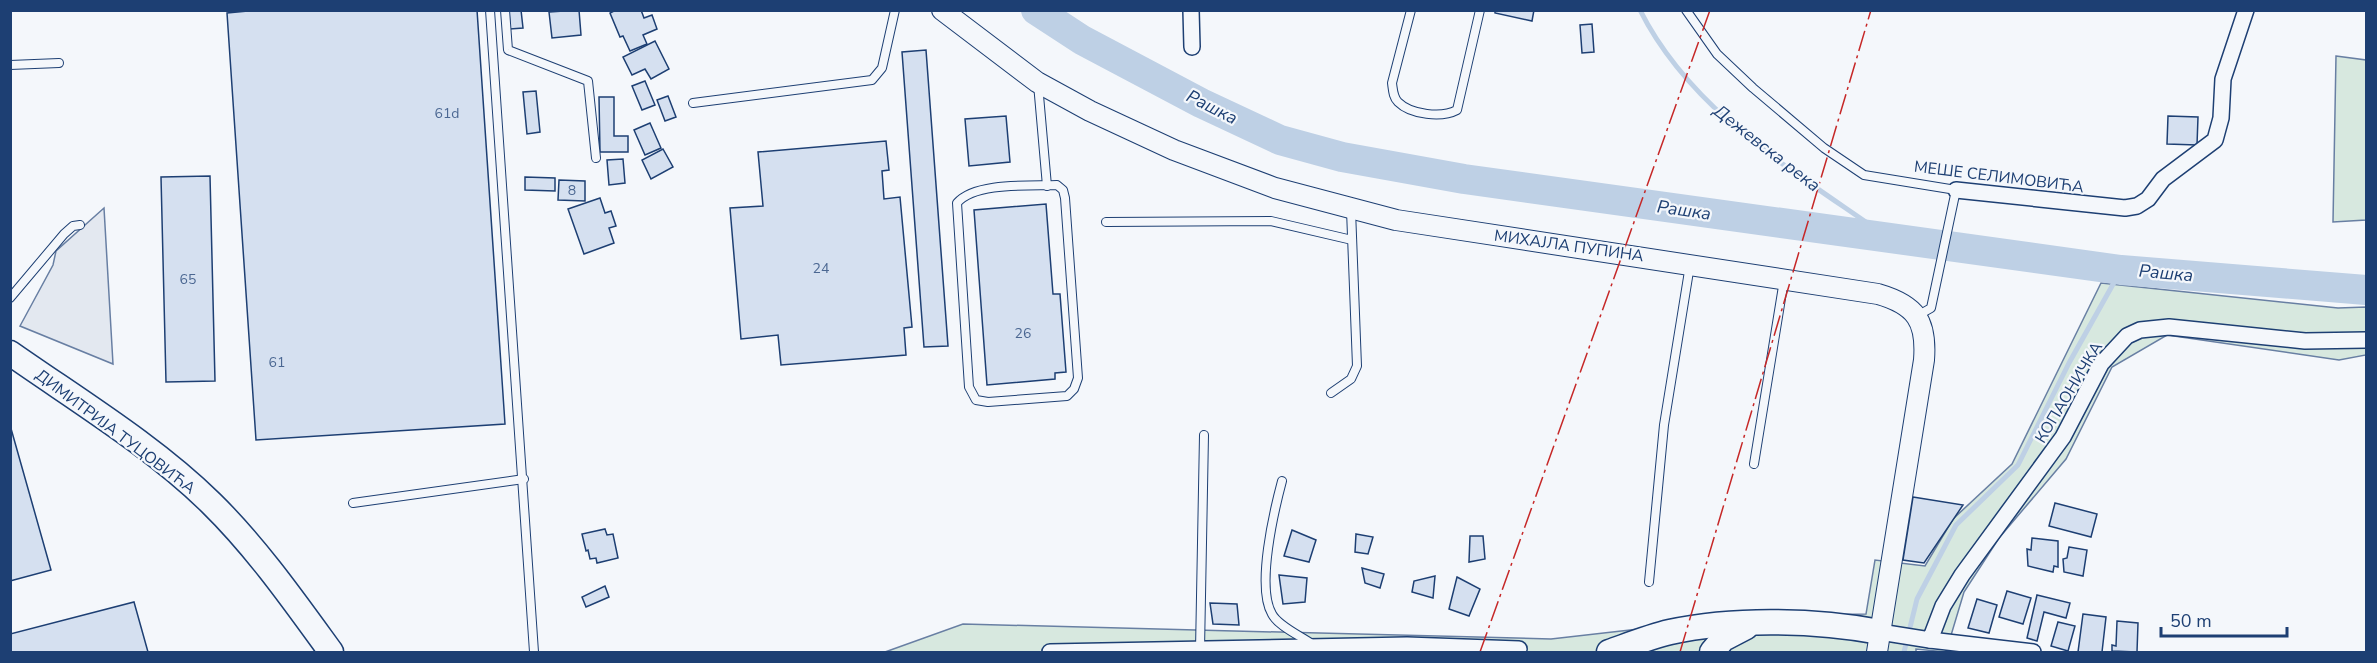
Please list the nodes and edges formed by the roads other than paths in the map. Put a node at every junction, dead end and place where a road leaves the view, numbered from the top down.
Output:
1 (490, 10) edge
2 (505, 10) edge
3 (895, 10) edge
4 (942, 10) edge
5 (1191, 10) edge
6 (1411, 10) edge
7 (1480, 10) edge
8 (1686, 10) edge
9 (2246, 10) edge
10 (1192, 47) dead end
11 (58, 63) dead end
12 (10, 65) edge
13 (1037, 82) junction
14 (693, 103) dead end
15 (596, 158) dead end
16 (1047, 186) junction
17 (1956, 190) junction
18 (1351, 208) junction
19 (1107, 222) dead end
20 (80, 225) dead end
21 (1352, 240) junction
22 (1690, 263) junction
23 (1785, 279) junction
24 (10, 298) edge
25 (1917, 316) junction
26 (2367, 340) edge
27 (10, 353) edge
28 (1331, 393) dead end
29 (1204, 435) dead end
30 (1755, 464) dead end
31 (524, 479) junction
32 (1282, 481) dead end
33 (353, 503) dead end
34 (1649, 582) dead end
35 (1750, 624) junction
36 (1893, 639) edge
37 (1930, 640) junction
38 (1316, 647) junction
39 (1519, 649) dead end
40 (1200, 650) junction
41 (331, 652) edge
42 (534, 652) edge
43 (1050, 652) edge
44 (1609, 652) edge
45 (1712, 652) edge
46 (2033, 652) edge

1 - 31 lane
2 - 15 lane
3 - 14 lane
4 - 13 street, МИХАЈЛА ПУПИНА
5 - 10 street
6 - 7 lane
8 - 17 lane, МЕШЕ СЕЛИМОВИЋА
9 - 17 street, МЕШЕ СЕЛИМОВИЋА
11 - 12 lane
13 - 16 lane
13 - 18 street, МИХАЈЛА ПУПИНА
16 - 16 lane
17 - 25 lane
18 - 21 lane
18 - 22 street, МИХАЈЛА ПУПИНА
19 - 21 lane
20 - 24 lane
21 - 28 lane
22 - 23 street, МИХАЈЛА ПУПИНА
22 - 34 lane
23 - 25 street, МИХАЈЛА ПУПИНА
23 - 30 lane
25 - 36 street
26 - 37 street, КОПАОНИЧКА
27 - 41 main road, ДИМИТРИЈА ТУЦОВИЋА
29 - 40 lane
31 - 33 lane
31 - 42 lane
32 - 38 lane
35 - 36 main road
35 - 44 main road
35 - 45 main road
36 - 37 street
37 - 46 street
38 - 39 street
38 - 40 street
40 - 43 street

